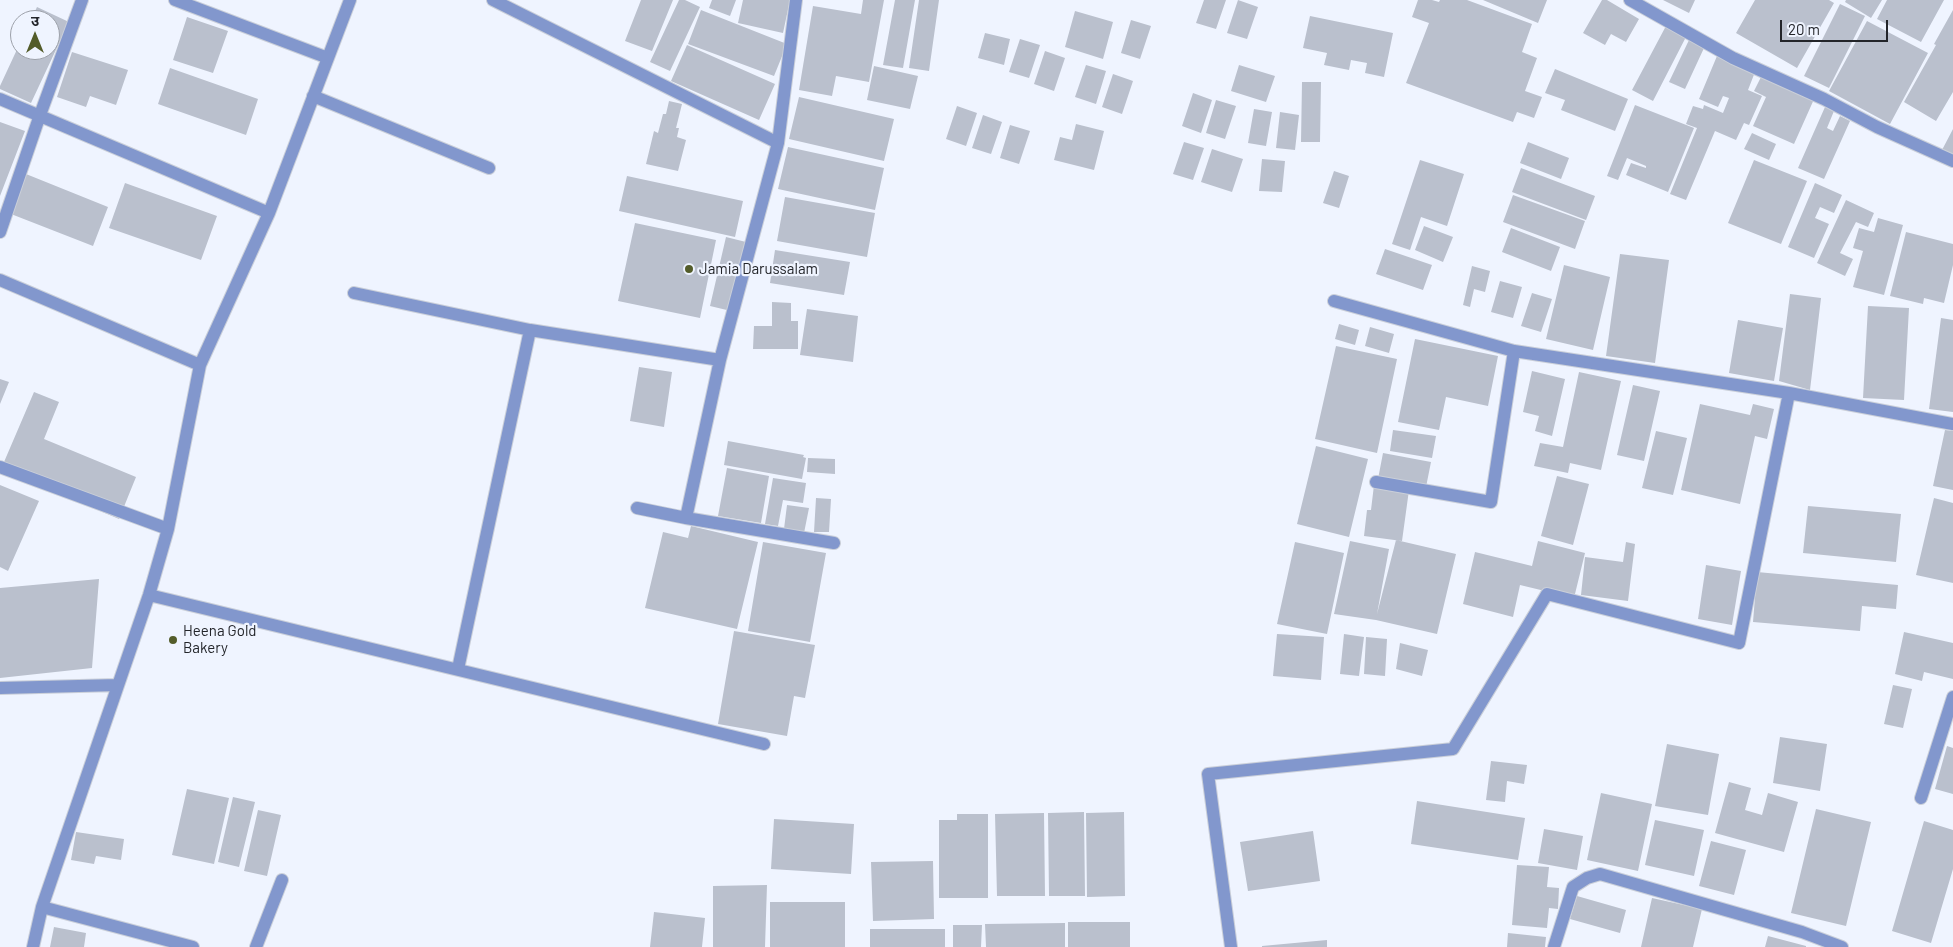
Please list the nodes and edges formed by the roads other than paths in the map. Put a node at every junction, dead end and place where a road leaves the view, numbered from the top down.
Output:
1 (82, 0) edge
2 (176, 0) edge
3 (350, 0) edge
4 (493, 0) edge
5 (796, 0) edge
6 (1630, 0) edge
7 (328, 58) junction
8 (313, 96) junction
9 (0, 100) edge
10 (40, 115) junction
11 (778, 143) junction
12 (1953, 161) edge
13 (489, 168) dead end
14 (269, 213) junction
15 (0, 232) edge
16 (0, 280) edge
17 (354, 293) dead end
18 (1334, 300) dead end
19 (530, 330) junction
20 (1514, 351) junction
21 (720, 360) junction
22 (200, 365) junction
23 (1789, 393) junction
24 (1953, 424) edge
25 (0, 467) edge
26 (1376, 482) dead end
27 (637, 508) dead end
28 (686, 518) junction
29 (168, 529) junction
30 (834, 543) dead end
31 (149, 595) junction
32 (458, 669) junction
33 (118, 685) junction
34 (0, 688) edge
35 (1953, 698) edge
36 (1949, 721) edge
37 (764, 744) dead end
38 (1921, 798) dead end
39 (282, 880) dead end
40 (42, 908) junction
41 (33, 947) edge
42 (193, 947) edge
43 (256, 947) edge
44 (1231, 947) edge
45 (1554, 947) edge
46 (1842, 947) edge

1 - 10 street
2 - 7 street
3 - 7 street
4 - 11 street
5 - 11 street
6 - 12 street
7 - 8 street
8 - 13 street
8 - 14 street
9 - 10 street
10 - 14 street
10 - 15 street
11 - 21 street
14 - 22 street
16 - 22 street
17 - 19 street
18 - 20 street
19 - 21 street
19 - 32 street
20 - 23 street
20 - 26 street
21 - 28 street
22 - 29 street
23 - 24 street
23 - 44 street
25 - 29 street
27 - 28 street
28 - 30 street
29 - 31 street
31 - 32 street
31 - 33 street
32 - 37 street
33 - 34 street
33 - 40 street
35 - 36 street
36 - 38 street
39 - 43 street
40 - 41 street
40 - 42 street
45 - 46 street

